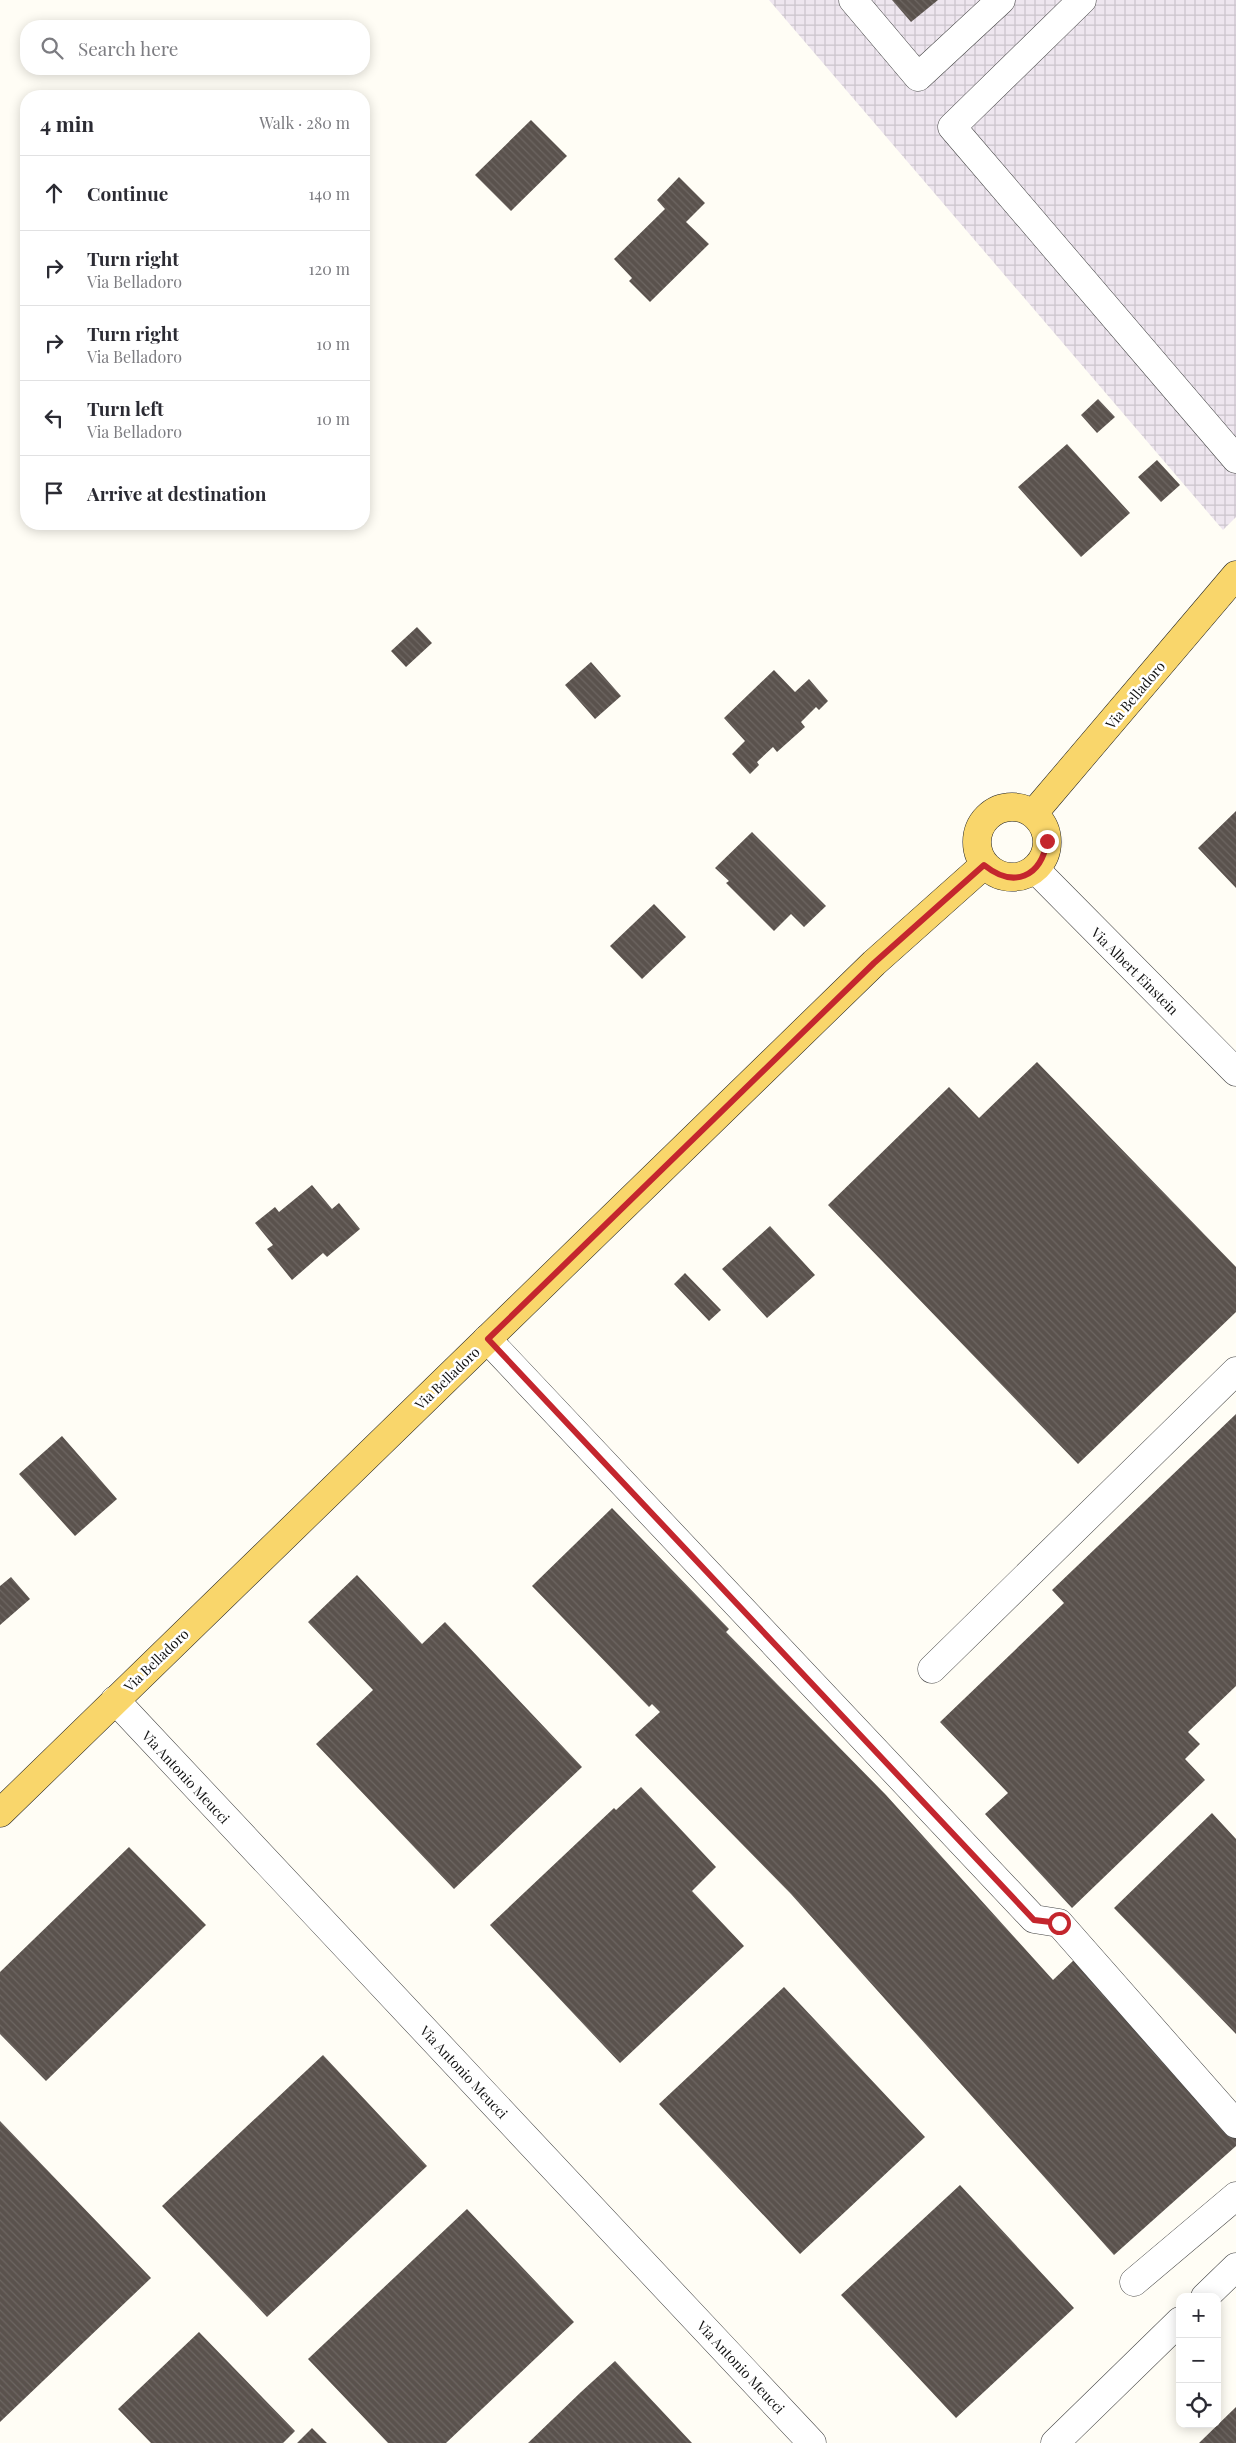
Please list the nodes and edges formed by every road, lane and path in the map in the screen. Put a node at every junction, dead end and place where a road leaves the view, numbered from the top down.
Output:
1 (853, 0) edge
2 (1001, 0) edge
3 (1082, 0) edge
4 (1236, 459) edge
5 (1236, 575) edge
6 (1033, 814) junction
7 (984, 865) junction
8 (1035, 869) junction
9 (1236, 1072) edge
10 (488, 1339) junction
11 (1236, 1371) edge
12 (932, 1669) dead end
13 (115, 1700) junction
14 (0, 1813) edge
15 (1236, 2124) edge
16 (1236, 2196) edge
17 (1236, 2267) edge
18 (1134, 2282) dead end
19 (1209, 2293) edge
20 (1176, 2325) edge
21 (812, 2443) edge
22 (1055, 2443) edge

1 - 2 street
3 - 4 street
5 - 6 main road, Via Belladoro
6 - 7 main road
6 - 8 main road
7 - 8 main road
7 - 10 main road, Via Belladoro
8 - 9 street, Via Albert Einstein
10 - 13 main road, Via Belladoro
10 - 15 street
11 - 12 street
13 - 14 main road, Via Belladoro
13 - 21 street, Via Antonio Meucci
16 - 18 street
17 - 19 street
20 - 22 street

